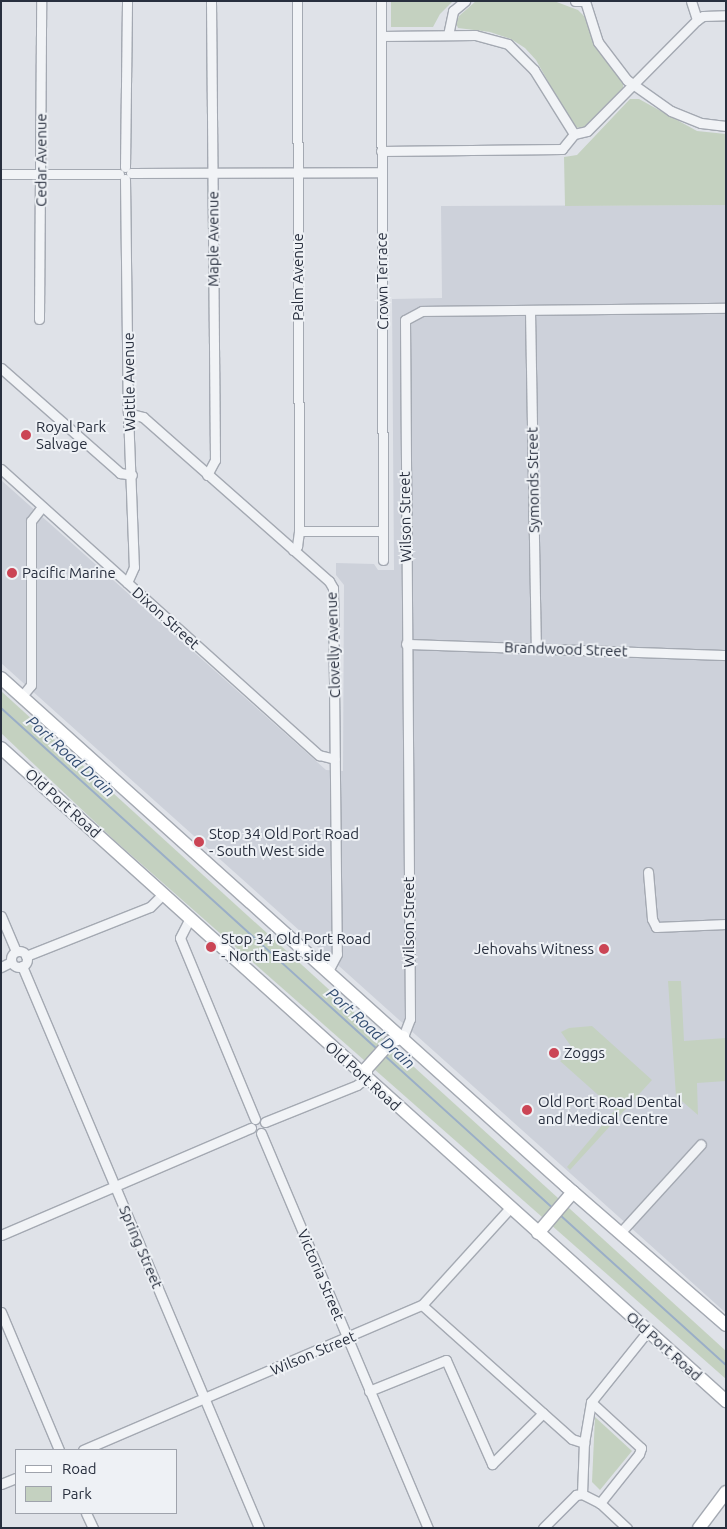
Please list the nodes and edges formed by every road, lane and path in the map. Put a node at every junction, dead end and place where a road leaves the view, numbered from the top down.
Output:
1 (41, 1) edge
2 (126, 1) edge
3 (211, 1) edge
4 (297, 1) edge
5 (381, 1) edge
6 (465, 1) edge
7 (574, 1) edge
8 (585, 1) edge
9 (691, 1) edge
10 (726, 15) edge
11 (697, 20) junction
12 (448, 35) junction
13 (381, 36) junction
14 (632, 85) junction
15 (726, 126) edge
16 (574, 134) junction
17 (381, 151) junction
18 (381, 172) junction
19 (125, 173) junction
20 (212, 173) junction
21 (1, 174) edge
22 (42, 174) junction
23 (298, 174) junction
24 (726, 308) edge
25 (530, 311) junction
26 (39, 319) dead end
27 (1, 368) edge
28 (128, 413) junction
29 (1, 469) edge
30 (207, 475) junction
31 (132, 476) junction
32 (42, 507) junction
33 (299, 531) junction
34 (383, 531) junction
35 (293, 550) junction
36 (383, 560) dead end
37 (127, 583) junction
38 (406, 644) junction
39 (536, 648) junction
40 (726, 655) edge
41 (1, 678) edge
42 (22, 696) junction
43 (1, 748) edge
44 (335, 759) junction
45 (648, 872) dead end
46 (163, 894) junction
47 (1, 916) edge
48 (190, 918) junction
49 (726, 924) edge
50 (16, 951) junction
51 (26, 956) junction
52 (11, 962) junction
53 (22, 966) junction
54 (1, 967) edge
55 (328, 971) junction
56 (403, 1037) junction
57 (367, 1073) junction
58 (255, 1119) junction
59 (265, 1122) junction
60 (251, 1128) junction
61 (261, 1133) junction
62 (701, 1144) dead end
63 (115, 1186) junction
64 (573, 1192) junction
65 (510, 1208) junction
66 (538, 1233) junction
67 (620, 1233) junction
68 (1, 1235) edge
69 (422, 1305) junction
70 (1, 1312) edge
71 (726, 1325) edge
72 (647, 1332) junction
73 (348, 1338) junction
74 (370, 1391) junction
75 (206, 1399) junction
76 (726, 1401) edge
77 (591, 1402) junction
78 (543, 1413) junction
79 (584, 1443) junction
80 (60, 1449) edge
81 (85, 1449) edge
82 (15, 1478) edge
83 (1, 1484) edge
84 (726, 1492) edge
85 (582, 1494) junction
86 (600, 1504) junction
87 (86, 1514) edge
88 (93, 1528) edge
89 (259, 1528) edge
90 (428, 1528) edge
91 (543, 1528) edge
92 (627, 1528) edge
93 (699, 1528) edge

1 - 22 street, Cedar Avenue
2 - 19 street, Wattle Avenue
3 - 20 street, Maple Avenue
4 - 23 street, Palm Avenue
5 - 13 street, Crown Terrace
6 - 12 street
7 - 8 street
8 - 14 street
9 - 11 street
10 - 11 street
11 - 14 street
12 - 13 street
12 - 16 street
13 - 17 street, Crown Terrace
14 - 15 street
14 - 16 street
16 - 17 street
17 - 18 street, Crown Terrace
18 - 23 street
18 - 34 street, Crown Terrace
19 - 20 street
19 - 22 street
19 - 28 street, Wattle Avenue
20 - 23 street
20 - 30 street, Maple Avenue
21 - 22 street
22 - 26 street, Cedar Avenue
23 - 33 street, Palm Avenue
24 - 25 street, Wilson Street
25 - 38 street, Wilson Street
25 - 39 street, Symonds Street
27 - 31 street
28 - 30 street, Clovelly Avenue
28 - 31 street, Wattle Avenue
29 - 32 street, Dixon Street
30 - 35 street, Clovelly Avenue
31 - 37 street, Wattle Avenue
32 - 37 street, Dixon Street
32 - 42 street
33 - 34 street
33 - 35 street, Palm Avenue
34 - 36 street, Crown Terrace
35 - 44 street, Clovelly Avenue
37 - 44 street, Dixon Street
38 - 39 street, Brandwood Street
38 - 56 street, Wilson Street
39 - 40 street, Brandwood Street
41 - 42 main road
42 - 55 main road
43 - 46 main road, Old Port Road
44 - 55 street, Clovelly Avenue
45 - 49 street
46 - 48 main road, Old Port Road
46 - 51 street
47 - 50 street
48 - 57 main road, Old Port Road
48 - 58 street
50 - 51 street
50 - 52 street
51 - 53 street
52 - 53 street
52 - 54 street
53 - 63 street, Spring Street
55 - 56 main road
56 - 57 main road
56 - 64 main road
57 - 59 street
57 - 65 main road, Old Port Road
58 - 59 street
58 - 60 street
59 - 61 street
60 - 61 street
60 - 63 street
61 - 73 street, Victoria Street
62 - 67 street
63 - 68 street
63 - 75 street, Spring Street
64 - 66 main road
64 - 67 main road
65 - 66 main road, Old Port Road
65 - 69 street, Wilson Street
66 - 72 main road, Old Port Road
67 - 71 main road
69 - 73 street, Wilson Street
69 - 78 street
70 - 80 street
72 - 76 main road, Old Port Road
72 - 77 street
73 - 74 street, Victoria Street
73 - 75 street, Wilson Street
74 - 78 street
74 - 90 street, Victoria Street
75 - 81 street, Wilson Street
75 - 89 street, Spring Street
77 - 79 street
77 - 86 street
78 - 79 street
79 - 85 street
82 - 83 street
84 - 93 main road
85 - 86 street
85 - 91 street
86 - 92 street
87 - 88 street

